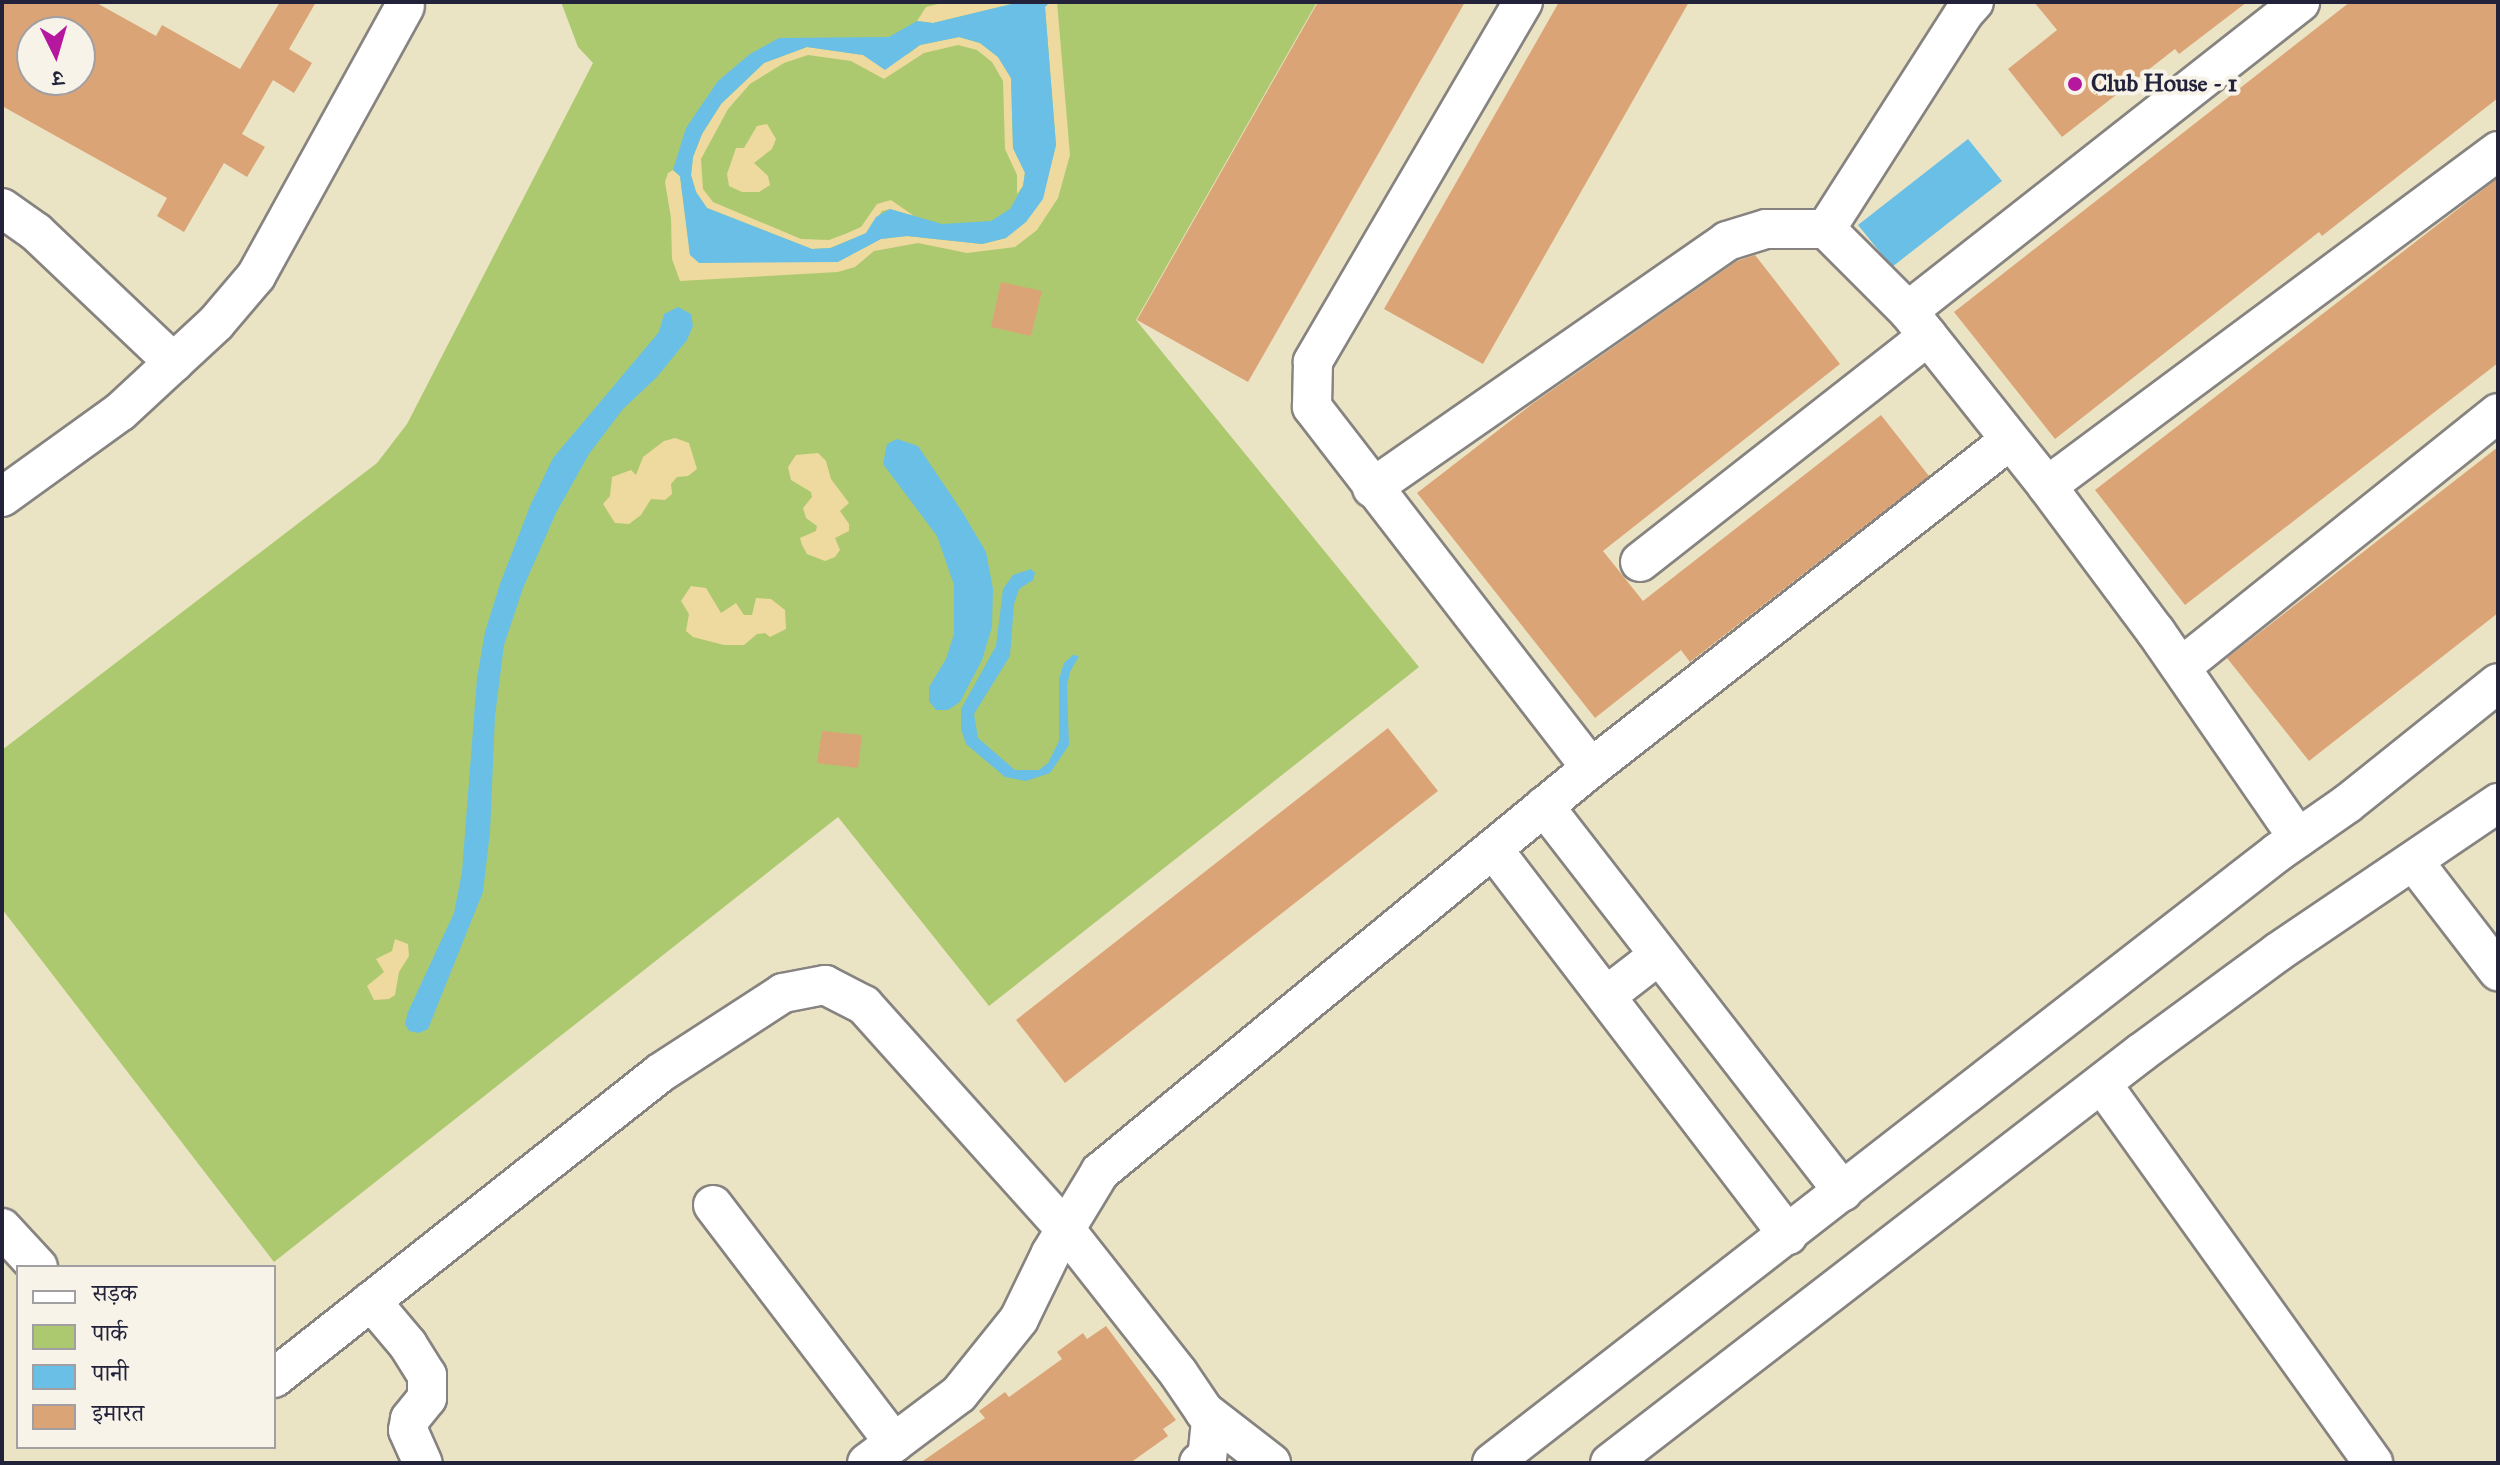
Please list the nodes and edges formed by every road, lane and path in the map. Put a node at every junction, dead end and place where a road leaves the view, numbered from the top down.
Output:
1 (1523, 2) edge
2 (1974, 2) edge
3 (2300, 2) edge
4 (405, 6) dead end
5 (2498, 151) edge
6 (2, 208) edge
7 (1826, 229) junction
8 (1918, 324) junction
9 (174, 363) junction
10 (2498, 413) edge
11 (2010, 440) junction
12 (2047, 486) junction
13 (1372, 488) junction
14 (2, 497) edge
15 (1640, 562) dead end
16 (2181, 667) junction
17 (2498, 683) edge
18 (1591, 768) junction
19 (2498, 803) edge
20 (1544, 806) junction
21 (2298, 838) junction
22 (1493, 849) junction
23 (2414, 862) junction
24 (1659, 955) junction
25 (2498, 971) edge
26 (1606, 996) junction
27 (2102, 1084) junction
28 (1843, 1192) junction
29 (713, 1205) dead end
30 (2, 1228) edge
31 (1065, 1229) junction
32 (1788, 1235) junction
33 (36, 1265) edge
34 (371, 1301) junction
35 (276, 1376) edge
36 (1204, 1411) junction
37 (880, 1453) edge
38 (423, 1463) edge
39 (1199, 1463) edge
40 (1271, 1463) edge
41 (1492, 1463) edge
42 (1610, 1463) edge
43 (2373, 1463) edge

1 - 13 street
2 - 7 street
3 - 8 street
4 - 9 street
5 - 12 street
6 - 9 street
7 - 8 street
7 - 13 street
8 - 11 street
8 - 15 street
9 - 14 street
10 - 16 street
11 - 12 street
11 - 18 street
12 - 16 street
13 - 18 street
16 - 21 street
17 - 21 street
18 - 20 street
19 - 23 street
20 - 22 street
20 - 24 street
21 - 28 street
22 - 26 street
22 - 31 street
23 - 25 street
23 - 27 street
24 - 26 street
24 - 28 street
26 - 32 street
27 - 42 street
27 - 43 street
28 - 32 street
29 - 37 street
30 - 33 street
31 - 34 street
31 - 36 street
31 - 37 street
32 - 41 street
34 - 35 street
34 - 38 street
36 - 39 street
36 - 40 street

